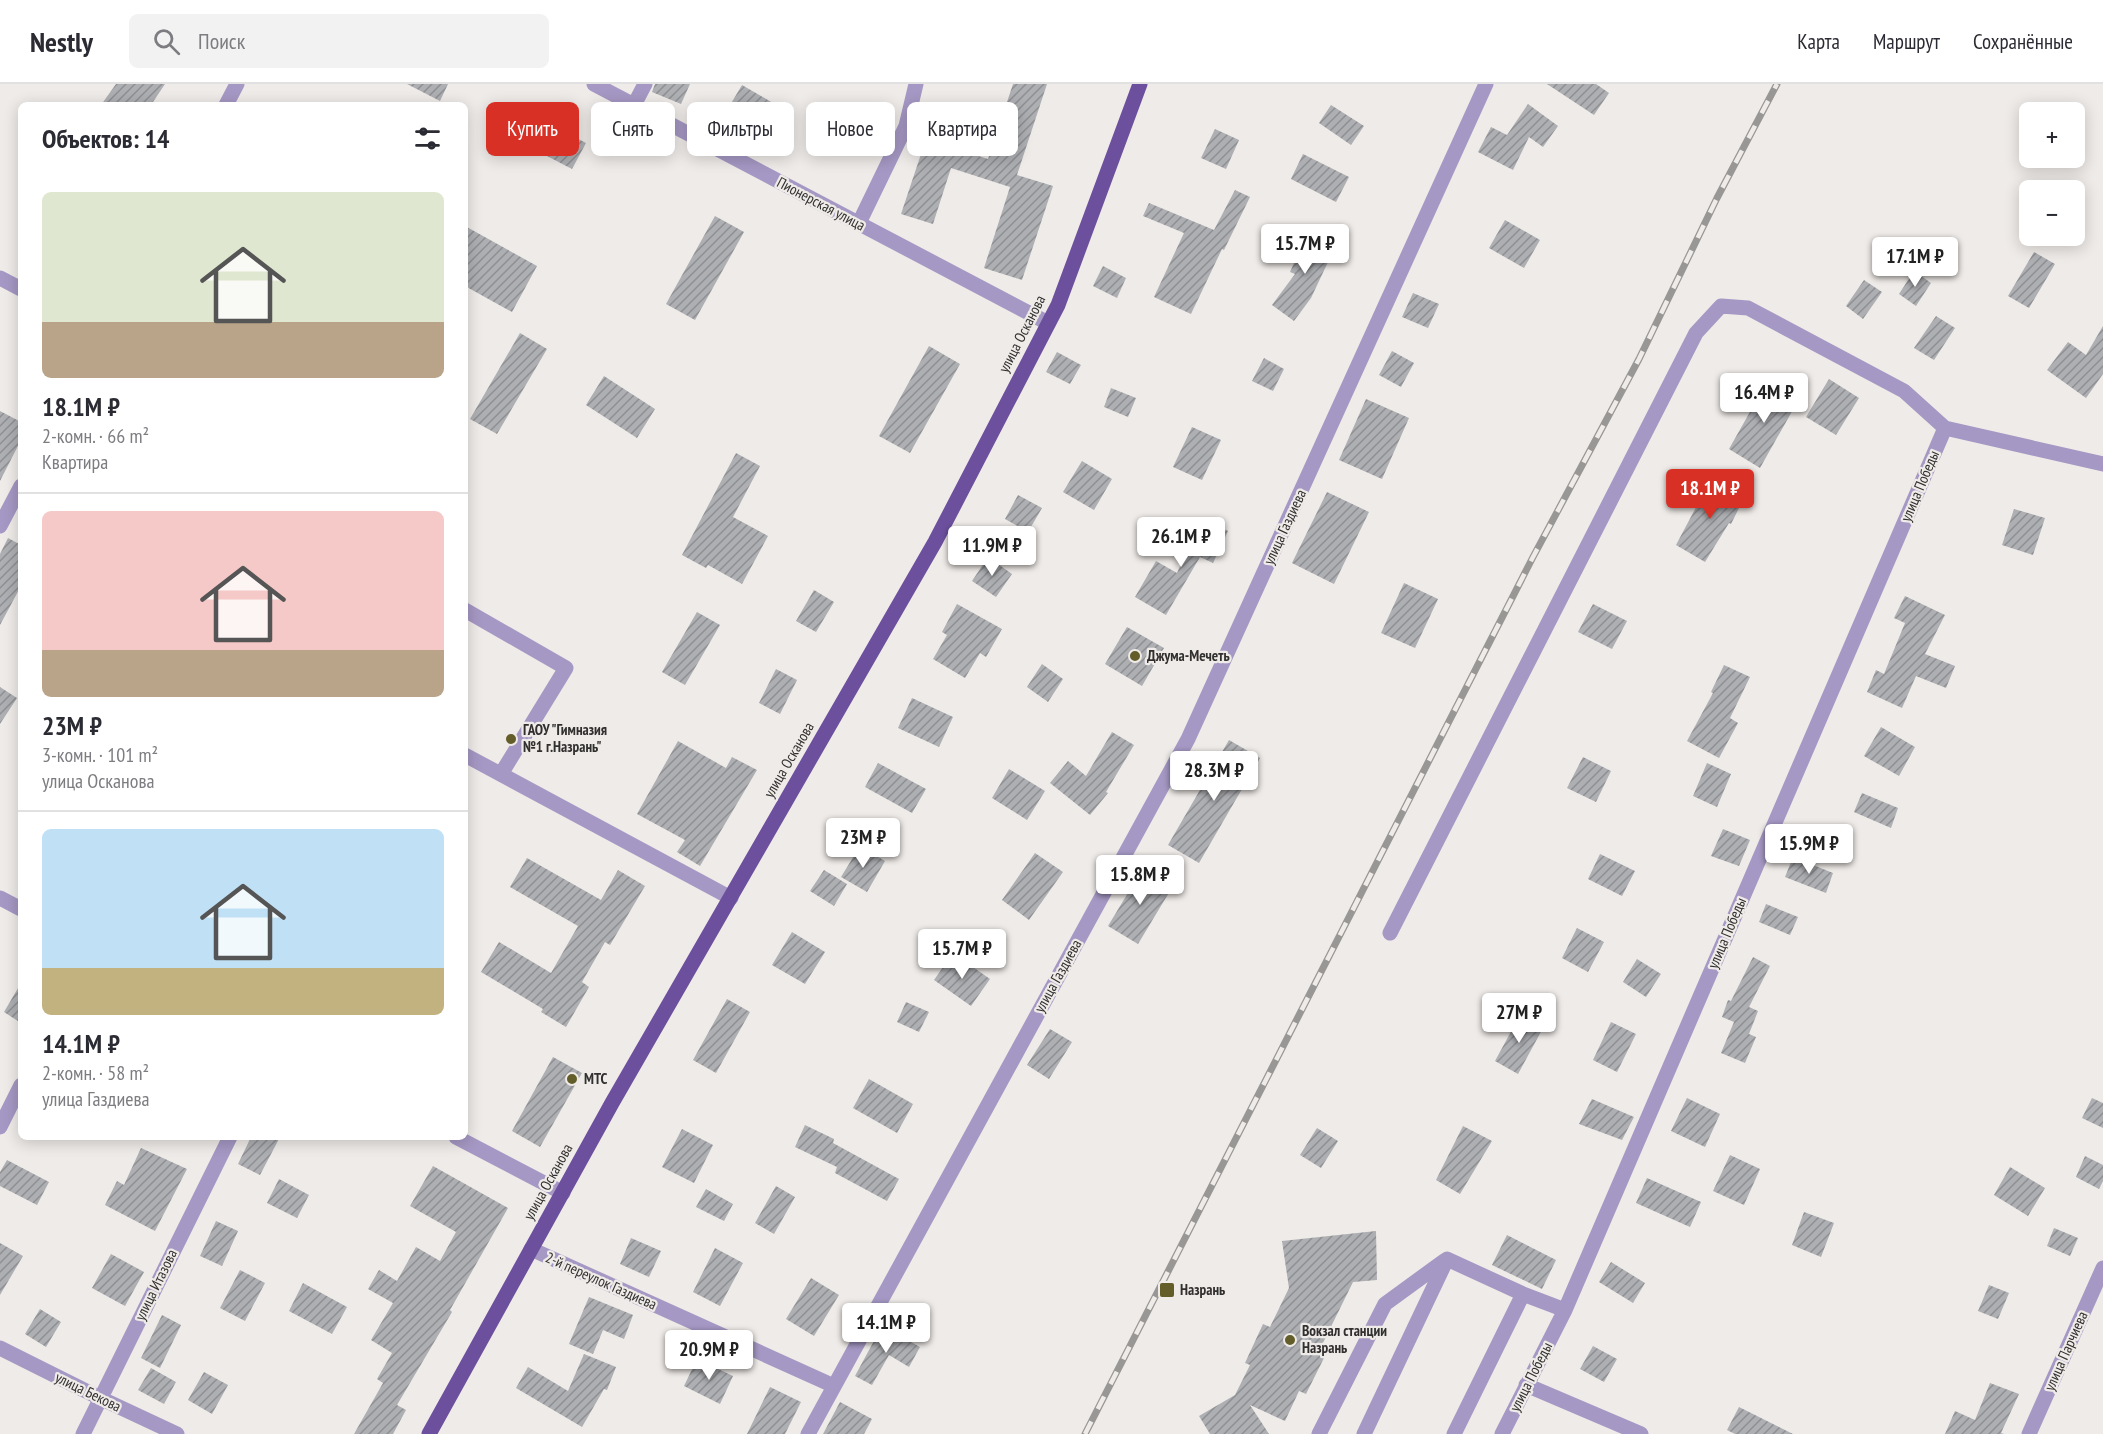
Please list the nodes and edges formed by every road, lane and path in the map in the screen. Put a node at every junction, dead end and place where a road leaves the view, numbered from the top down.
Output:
1 (237, 84) edge
2 (594, 84) edge
3 (645, 84) edge
4 (916, 84) edge
5 (1140, 84) edge
6 (1486, 84) edge
7 (228, 102) edge
8 (628, 102) edge
9 (636, 102) edge
10 (675, 127) edge
11 (859, 223) junction
12 (0, 278) edge
13 (18, 287) edge
14 (1048, 323) junction
15 (1945, 428) junction
16 (2103, 464) edge
17 (18, 492) edge
18 (0, 526) edge
19 (468, 612) edge
20 (468, 757) edge
21 (501, 774) junction
22 (0, 898) edge
23 (730, 898) junction
24 (18, 907) edge
25 (1390, 933) dead end
26 (18, 1091) edge
27 (0, 1127) edge
28 (229, 1140) edge
29 (462, 1140) edge
30 (563, 1193) junction
31 (531, 1250) junction
32 (1447, 1259) junction
33 (2103, 1268) edge
34 (1523, 1294) junction
35 (1565, 1310) junction
36 (0, 1348) edge
37 (1526, 1385) junction
38 (834, 1386) junction
39 (100, 1398) junction
40 (82, 1434) edge
41 (177, 1434) edge
42 (429, 1434) edge
43 (808, 1434) edge
44 (1319, 1434) edge
45 (1364, 1434) edge
46 (1454, 1434) edge
47 (1502, 1434) edge
48 (1641, 1434) edge
49 (2030, 1434) edge

1 - 7 street
2 - 8 street, Пионерская улица
3 - 9 street
4 - 11 street
5 - 14 main road, улица Осканова
6 - 38 street, улица Газдиева
10 - 11 street, Пионерская улица
11 - 14 street, Пионерская улица
12 - 13 street
14 - 23 main road, улица Осканова
15 - 16 street
15 - 25 street
15 - 35 street, улица Победы
17 - 18 street
19 - 21 street
20 - 21 street
21 - 23 street
22 - 24 street
23 - 30 main road, улица Осканова
26 - 27 street
28 - 39 street, улица Итазова
29 - 30 street
30 - 31 main road, улица Осканова
31 - 38 street, 2-й переулок Газдиева
31 - 42 main road, улица Осканова
32 - 34 street
32 - 44 street
32 - 45 street
33 - 49 street, улица Парчиева
34 - 35 street
34 - 46 street
35 - 37 street, улица Победы
36 - 39 street, улица Бекова
37 - 47 street, улица Победы
37 - 48 street
38 - 43 street, улица Газдиева
39 - 40 street, улица Итазова
39 - 41 street, улица Бекова

